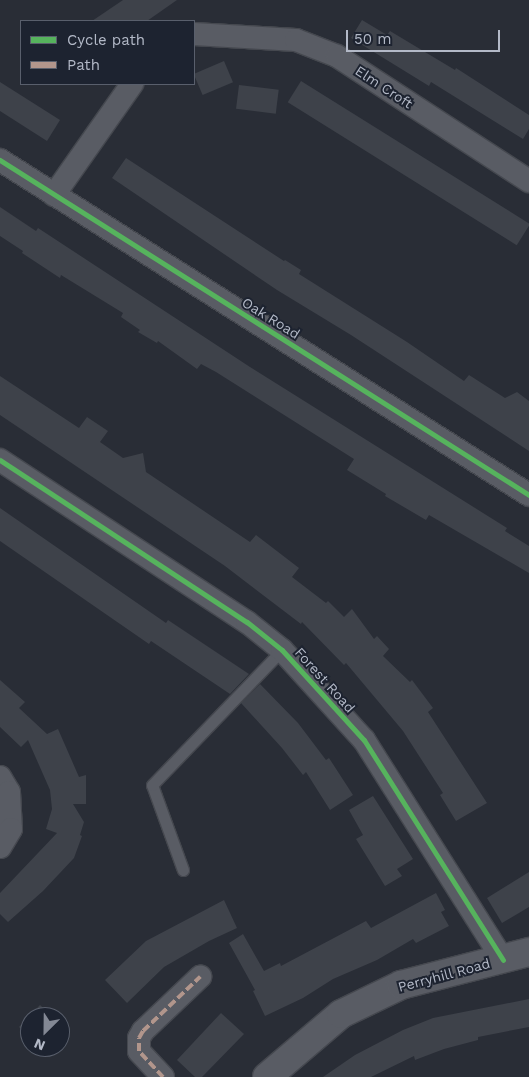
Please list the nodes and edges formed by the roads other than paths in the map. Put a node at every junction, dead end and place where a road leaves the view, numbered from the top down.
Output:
1 (195, 34) edge
2 (131, 85) edge
3 (0, 160) edge
4 (529, 181) edge
5 (54, 195) junction
6 (0, 460) edge
7 (529, 495) edge
8 (282, 650) junction
9 (0, 777) edge
10 (0, 847) edge
11 (184, 870) dead end
12 (529, 952) edge
13 (503, 960) junction
14 (200, 977) dead end
15 (164, 1077) edge
16 (267, 1077) edge

1 - 4 street, Elm Croft
2 - 5 street
3 - 5 street, Oak Road
5 - 7 street, Oak Road
6 - 8 street, Forest Road
8 - 11 lane
8 - 13 street, Forest Road
9 - 10 street
12 - 13 street, Perryhill Road
13 - 16 street, Perryhill Road
14 - 15 street

